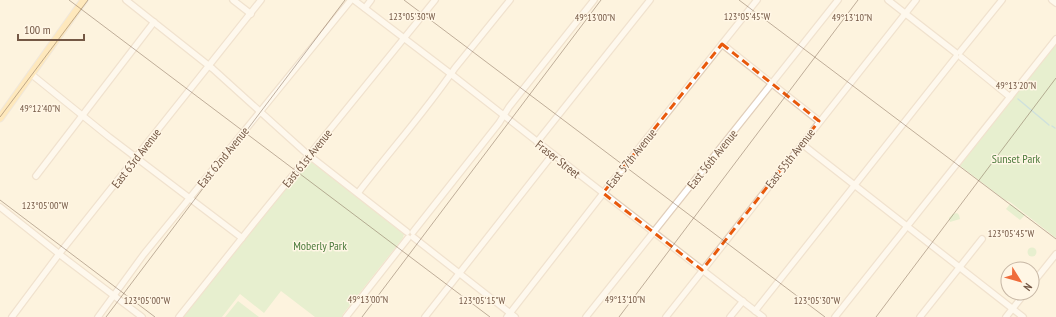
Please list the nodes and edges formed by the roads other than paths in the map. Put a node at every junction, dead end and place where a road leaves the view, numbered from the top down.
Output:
1 (84, 0) edge
2 (126, 0) edge
3 (233, 0) edge
4 (262, 0) edge
5 (353, 0) edge
6 (371, 0) edge
7 (436, 0) edge
8 (510, 0) edge
9 (594, 0) edge
10 (650, 0) edge
11 (757, 0) edge
12 (838, 0) edge
13 (888, 0) edge
14 (916, 0) edge
15 (1002, 0) edge
16 (1052, 0) edge
17 (1056, 3) edge
18 (364, 8) junction
19 (251, 14) junction
20 (905, 14) junction
21 (154, 22) junction
22 (404, 38) junction
23 (1056, 39) edge
24 (722, 44) junction
25 (958, 55) junction
26 (209, 66) junction
27 (31, 74) junction
28 (451, 74) junction
29 (772, 84) junction
30 (1010, 96) junction
31 (260, 112) junction
32 (504, 115) junction
33 (82, 116) junction
34 (0, 118) edge
35 (819, 122) junction
36 (537, 142) junction
37 (802, 144) junction
38 (553, 154) junction
39 (309, 155) junction
40 (136, 158) junction
41 (36, 176) dead end
42 (854, 185) junction
43 (603, 193) junction
44 (358, 194) junction
45 (190, 199) junction
46 (0, 206) edge
47 (908, 226) junction
48 (654, 232) junction
49 (410, 235) junction
50 (242, 238) junction
51 (982, 239) dead end
52 (59, 254) junction
53 (1056, 254) edge
54 (960, 267) junction
55 (702, 270) junction
56 (459, 273) junction
57 (1040, 274) edge
58 (114, 296) junction
59 (742, 301) junction
60 (1019, 301) edge
61 (1013, 308) junction
62 (755, 311) junction
63 (508, 315) edge
64 (12, 317) edge
65 (98, 317) edge
66 (142, 317) edge
67 (179, 317) edge
68 (346, 317) edge
69 (425, 317) edge
70 (515, 317) edge
71 (586, 317) edge
72 (666, 317) edge
73 (730, 317) edge
74 (763, 317) edge
75 (835, 317) edge
76 (920, 317) edge
77 (1006, 317) edge
78 (1023, 317) edge

1 - 27 main road
2 - 21 street
3 - 19 street
4 - 19 street, East 63rd Avenue
5 - 18 street, Fraser Street
5 - 31 street, East 62nd Avenue
6 - 18 street
7 - 22 street, East 61st Avenue
8 - 28 street
9 - 32 street
10 - 36 street
11 - 24 street, East 57th Avenue
12 - 29 street, East 56th Avenue
13 - 20 street
14 - 20 street, East 55th Avenue
15 - 25 street
16 - 17 street
18 - 22 street, Fraser Street
19 - 26 street, East 63rd Avenue
20 - 25 street
20 - 35 street, East 55th Avenue
21 - 26 street
21 - 33 street
22 - 28 street, Fraser Street
22 - 39 street, East 61st Avenue
23 - 30 street
24 - 29 street
24 - 43 street, East 57th Avenue
25 - 30 street
25 - 42 street
26 - 31 street
26 - 40 street, East 63rd Avenue
27 - 33 street
27 - 34 main road
28 - 32 street, Fraser Street
28 - 44 street
29 - 35 street
29 - 48 street, East 56th Avenue
30 - 47 street
31 - 39 street
31 - 45 street, East 62nd Avenue
32 - 36 street, Fraser Street
32 - 49 street
33 - 40 street
33 - 41 street
35 - 37 street, East 55th Avenue
36 - 38 street, Fraser Street
37 - 42 street
37 - 55 street, East 55th Avenue
38 - 43 street, Fraser Street
38 - 56 street
39 - 44 street
39 - 50 street, East 61st Avenue
40 - 45 street
40 - 52 street, East 63rd Avenue
42 - 47 street
42 - 62 street
43 - 48 street, Fraser Street
43 - 63 street, East 57th Avenue
44 - 49 street
45 - 50 street
45 - 58 street, East 62nd Avenue
46 - 52 street
47 - 54 street
47 - 75 street
48 - 55 street, Fraser Street
48 - 71 street, East 56th Avenue
49 - 56 street
49 - 68 street
50 - 67 street, East 61st Avenue
51 - 54 street
52 - 58 street
52 - 64 street, East 63rd Avenue
53 - 57 street
54 - 61 street
54 - 76 street
55 - 59 street, Fraser Street
55 - 72 street, East 55th Avenue
56 - 63 street
56 - 69 street
58 - 65 street, East 62nd Avenue
58 - 66 street
59 - 62 street, Fraser Street
59 - 73 street
60 - 61 street
61 - 77 street
61 - 78 street
62 - 74 street, Fraser Street
63 - 70 street

